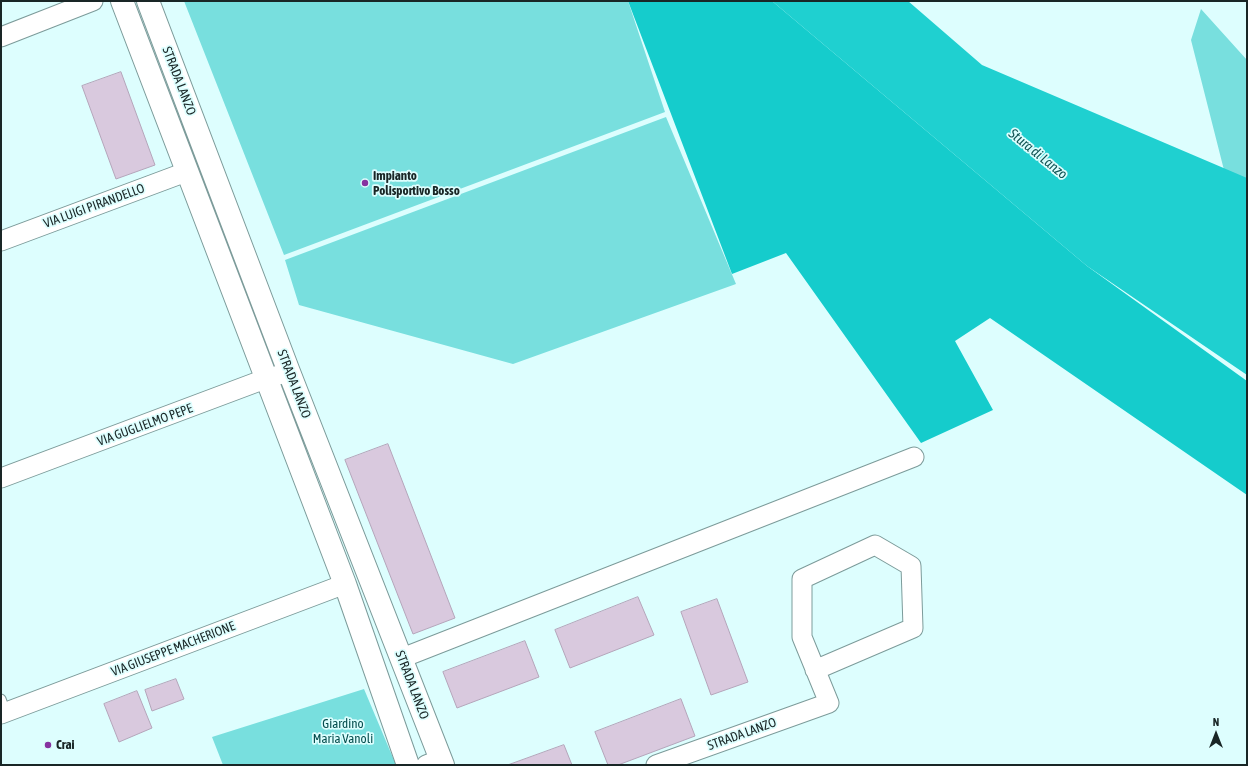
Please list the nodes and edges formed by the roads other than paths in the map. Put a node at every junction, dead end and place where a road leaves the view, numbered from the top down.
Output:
1 (94, 1) edge
2 (122, 1) edge
3 (148, 1) edge
4 (1, 37) edge
5 (186, 172) junction
6 (1, 241) edge
7 (289, 372) junction
8 (265, 378) junction
9 (914, 457) dead end
10 (1, 478) edge
11 (345, 584) junction
12 (402, 658) junction
13 (815, 670) junction
14 (3, 709) edge
15 (437, 763) edge
16 (408, 765) edge
17 (656, 765) edge

1 - 4 street
2 - 5 street, STRADA LANZO
3 - 7 street, STRADA LANZO
5 - 6 street, VIA LUIGI PIRANDELLO
5 - 8 street, STRADA LANZO
7 - 8 street, VIA GUGLIELMO PEPE
7 - 12 street, STRADA LANZO
8 - 10 street, VIA GUGLIELMO PEPE
8 - 11 street, STRADA LANZO
9 - 12 street
11 - 14 street, VIA GIUSEPPE MACHERIONE
11 - 16 street, STRADA LANZO
12 - 15 street, STRADA LANZO
13 - 13 street
13 - 17 street, STRADA LANZO

